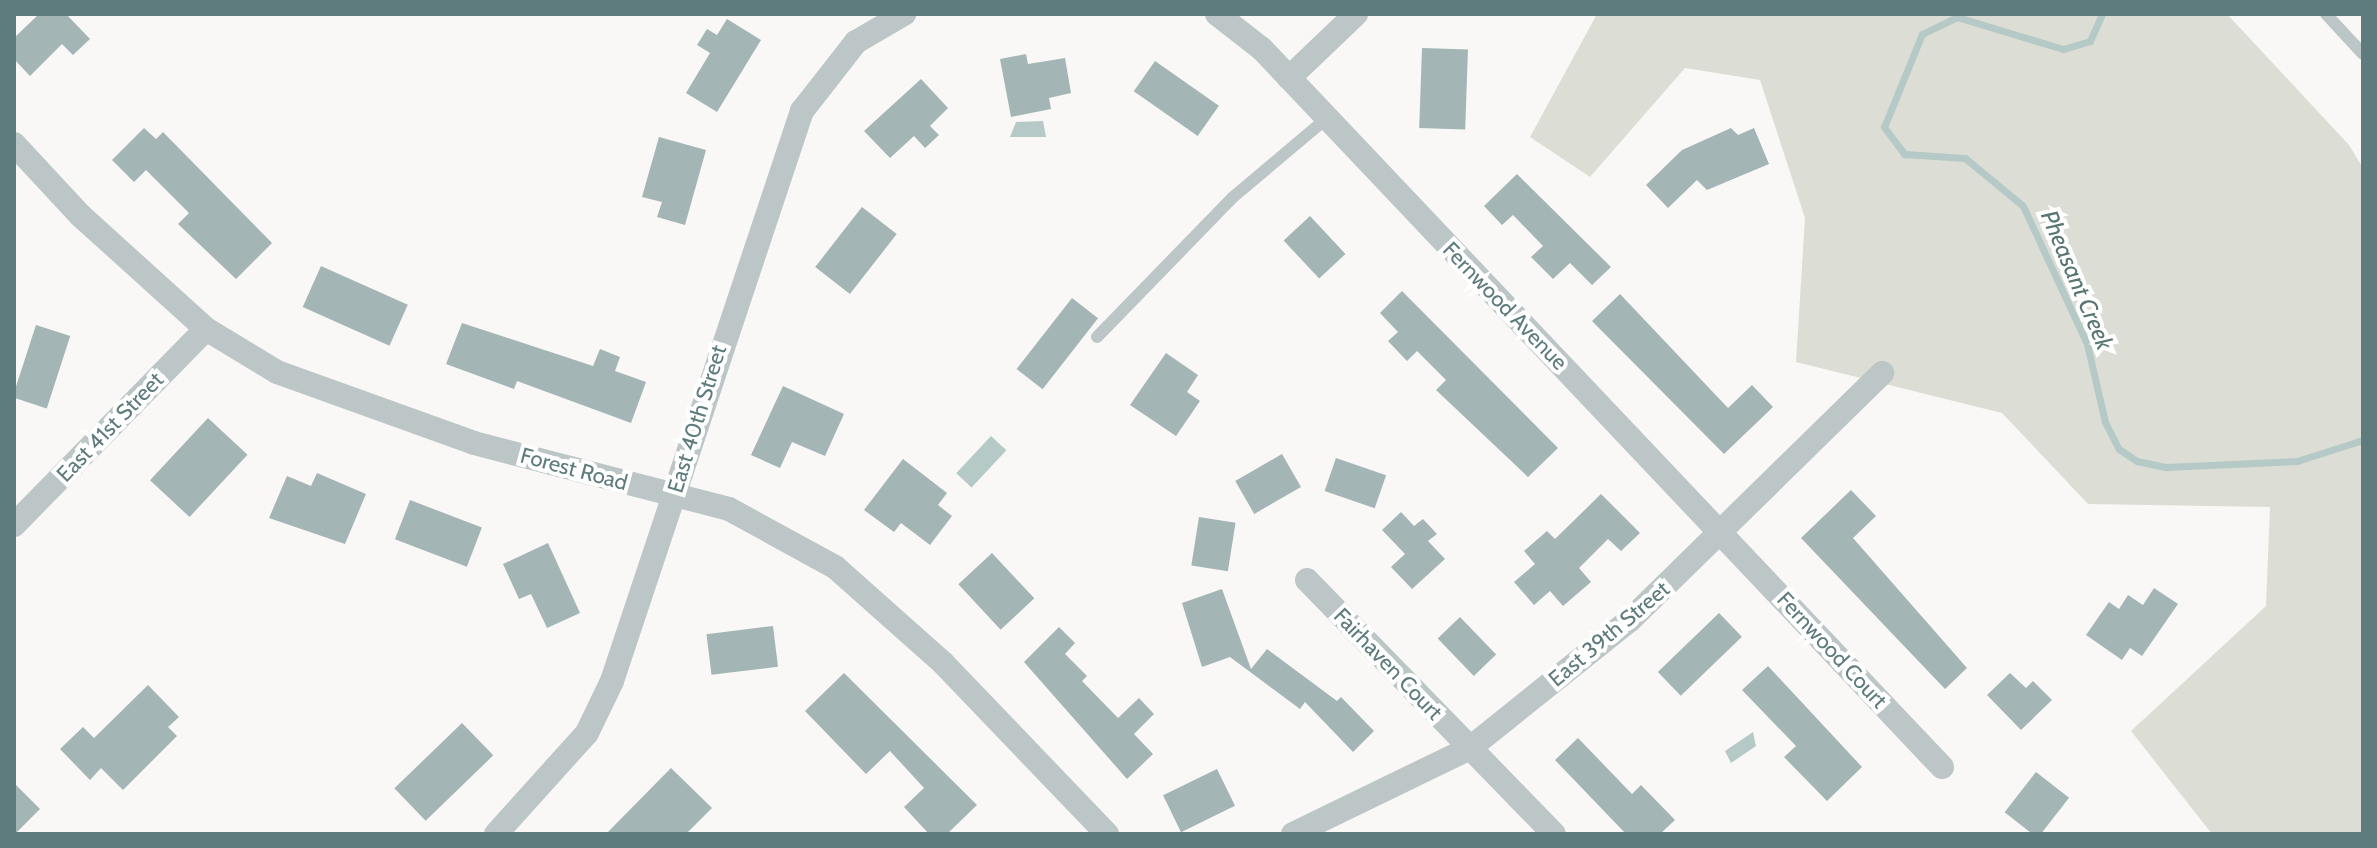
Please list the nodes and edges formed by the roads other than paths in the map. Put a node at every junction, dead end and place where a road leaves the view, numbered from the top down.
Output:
1 (904, 14) edge
2 (1217, 14) edge
3 (1356, 14) edge
4 (2326, 14) edge
5 (2363, 54) edge
6 (1289, 78) junction
7 (1327, 118) junction
8 (14, 144) edge
9 (206, 329) junction
10 (1097, 337) dead end
11 (1882, 373) dead end
12 (673, 495) junction
13 (14, 525) edge
14 (1722, 534) junction
15 (1307, 580) dead end
16 (1470, 748) junction
17 (1942, 767) dead end
18 (496, 834) edge
19 (1107, 834) edge
20 (1293, 834) edge
21 (1554, 834) edge

1 - 12 street, East 40th Street
2 - 6 street
3 - 6 street
4 - 5 lane
6 - 7 street, Fernwood Avenue
7 - 10 lane
7 - 14 street, Fernwood Avenue
8 - 9 street, Forest Road
9 - 12 street, Forest Road
9 - 13 street, East 41st Street
11 - 14 street, East 39th Street
12 - 18 street, East 40th Street
12 - 19 street, Forest Road
14 - 16 street, East 39th Street
14 - 17 street, Fernwood Court
15 - 16 street, Fairhaven Court
16 - 20 street, East 39th Street
16 - 21 street, Fairhaven Court

